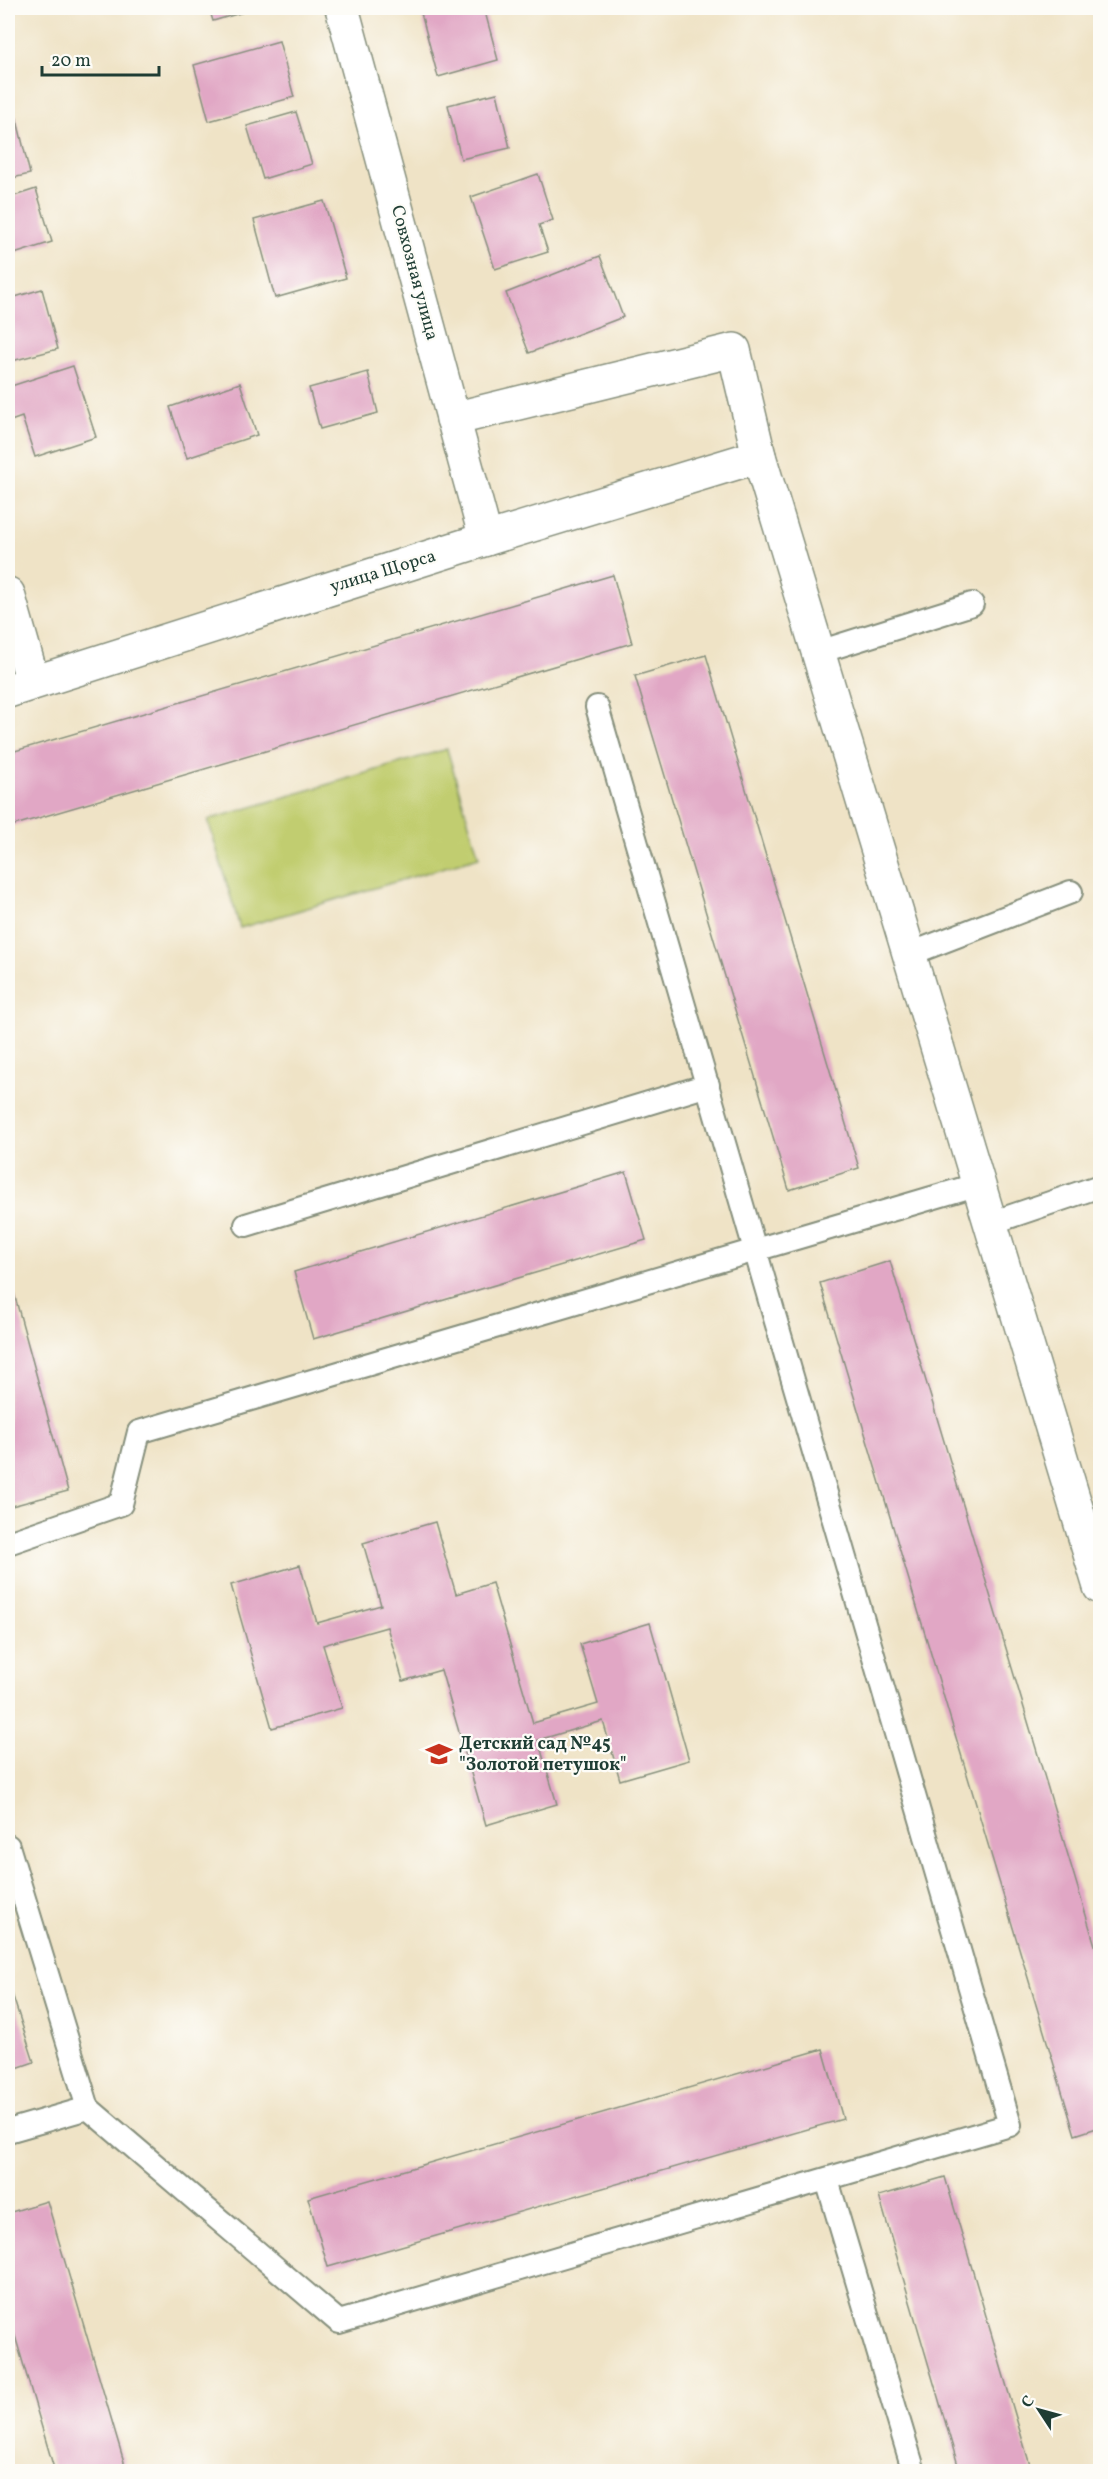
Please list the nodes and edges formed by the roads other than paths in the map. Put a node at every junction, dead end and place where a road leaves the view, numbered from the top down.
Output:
1 (342, 8) edge
2 (453, 418) junction
3 (759, 456) junction
4 (486, 539) junction
5 (8, 594) edge
6 (972, 604) dead end
7 (819, 652) junction
8 (20, 687) edge
9 (597, 707) dead end
10 (1071, 892) dead end
11 (910, 954) junction
12 (708, 1085) junction
13 (979, 1184) junction
14 (1101, 1186) edge
15 (991, 1223) junction
16 (246, 1225) dead end
17 (756, 1250) junction
18 (8, 1543) edge
19 (1101, 1587) edge
20 (8, 1845) edge
21 (88, 2108) junction
22 (8, 2132) edge
23 (827, 2180) junction
24 (914, 2472) edge

1 - 2 street, Совхозная улица
2 - 3 street
2 - 4 street, Совхозная улица
3 - 4 street, улица Щорса
3 - 7 street
4 - 8 street, улица Щорса
5 - 8 street
6 - 7 lane
7 - 11 street
9 - 12 lane
10 - 11 lane
11 - 13 street
12 - 16 lane
12 - 17 lane
13 - 15 street
13 - 17 lane
14 - 15 lane
15 - 19 street
17 - 18 lane
17 - 23 lane
20 - 21 lane
21 - 22 lane
21 - 23 lane
23 - 24 lane

